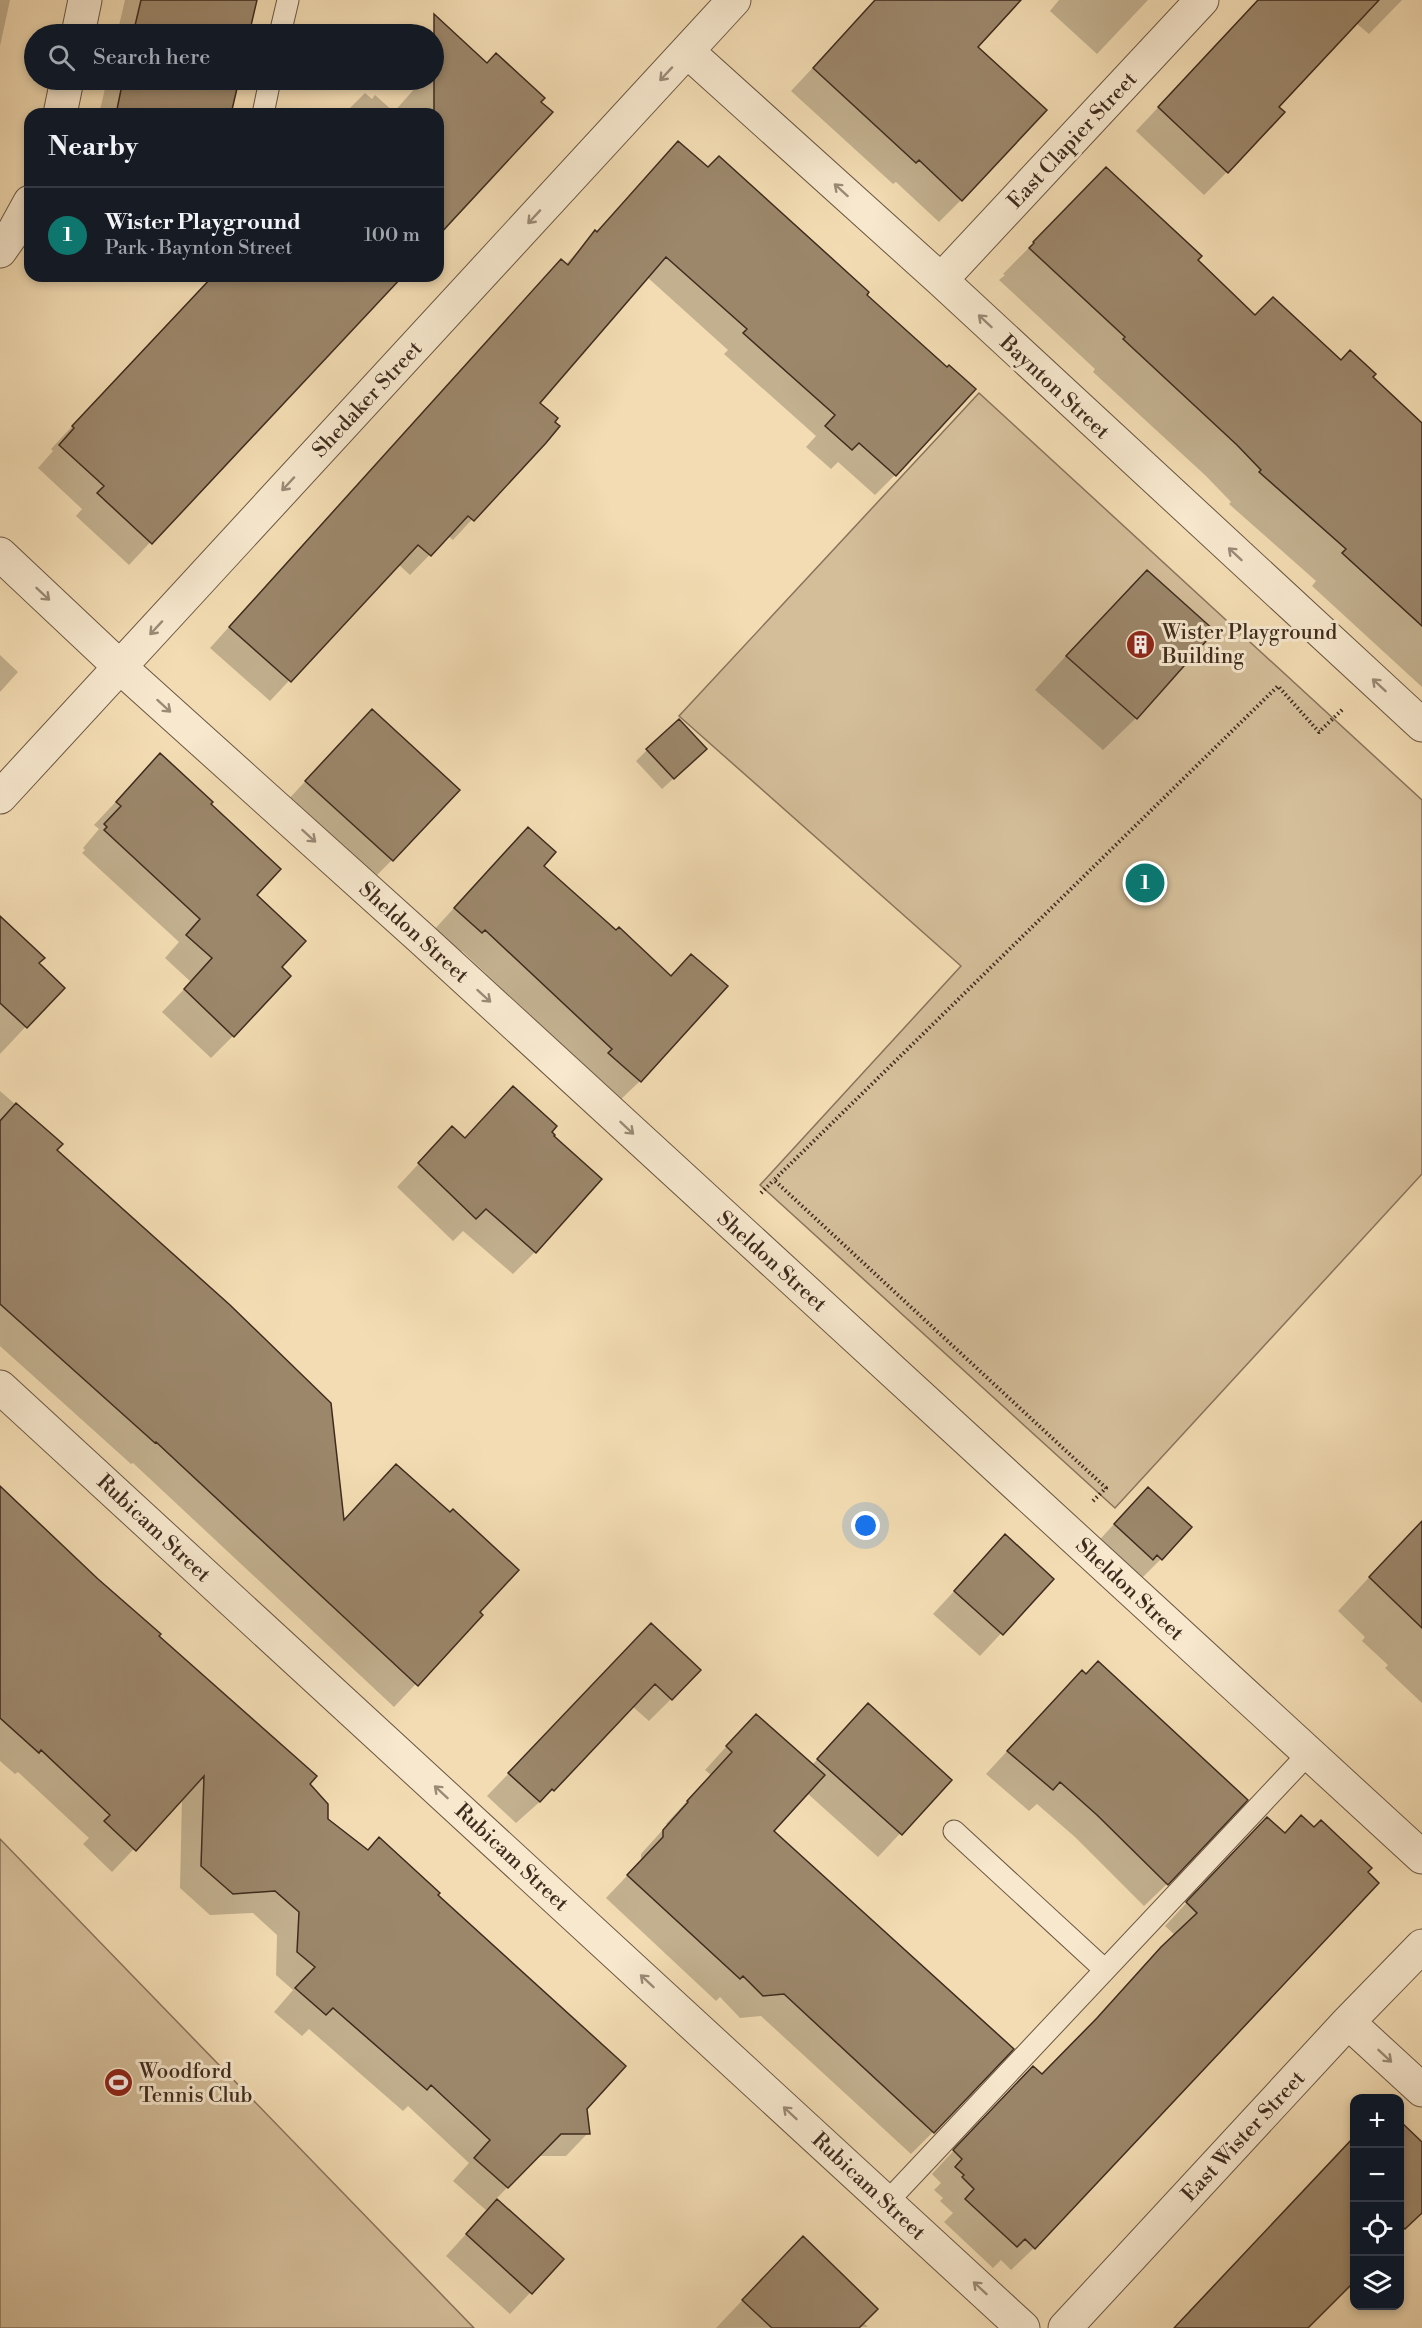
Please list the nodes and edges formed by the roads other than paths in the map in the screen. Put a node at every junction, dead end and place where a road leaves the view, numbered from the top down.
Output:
1 (85, 0) edge
2 (288, 0) edge
3 (734, 0) edge
4 (1202, 0) edge
5 (80, 24) edge
6 (282, 24) edge
7 (687, 51) junction
8 (65, 90) edge
9 (268, 90) edge
10 (61, 108) edge
11 (264, 108) edge
12 (24, 214) edge
13 (0, 251) edge
14 (941, 280) junction
15 (0, 554) edge
16 (120, 667) junction
17 (1422, 725) edge
18 (0, 798) edge
19 (0, 1387) edge
20 (1309, 1754) junction
21 (954, 1831) dead end
22 (1422, 1857) edge
23 (1422, 1946) edge
24 (1105, 1970) junction
25 (1348, 2022) junction
26 (1422, 2090) edge
27 (887, 2202) junction
28 (1023, 2328) edge
29 (1065, 2328) edge

1 - 5 street
2 - 6 lane
3 - 7 street, Shedaker Street
4 - 14 street, East Clapier Street
14 -> 7 street, Baynton Street
7 -> 16 street, Shedaker Street
8 - 10 street
9 - 11 lane
12 - 13 street
17 -> 14 street, Baynton Street
15 -> 16 street, Sheldon Street
16 - 18 street, Shedaker Street
16 -> 20 street, Sheldon Street
27 -> 19 street, Rubicam Street
20 - 22 street, Sheldon Street
20 - 24 lane
21 - 24 lane
23 - 25 street, East Wister Street
24 - 27 lane
25 -> 26 street
25 - 29 street, East Wister Street
28 -> 27 street, Rubicam Street

